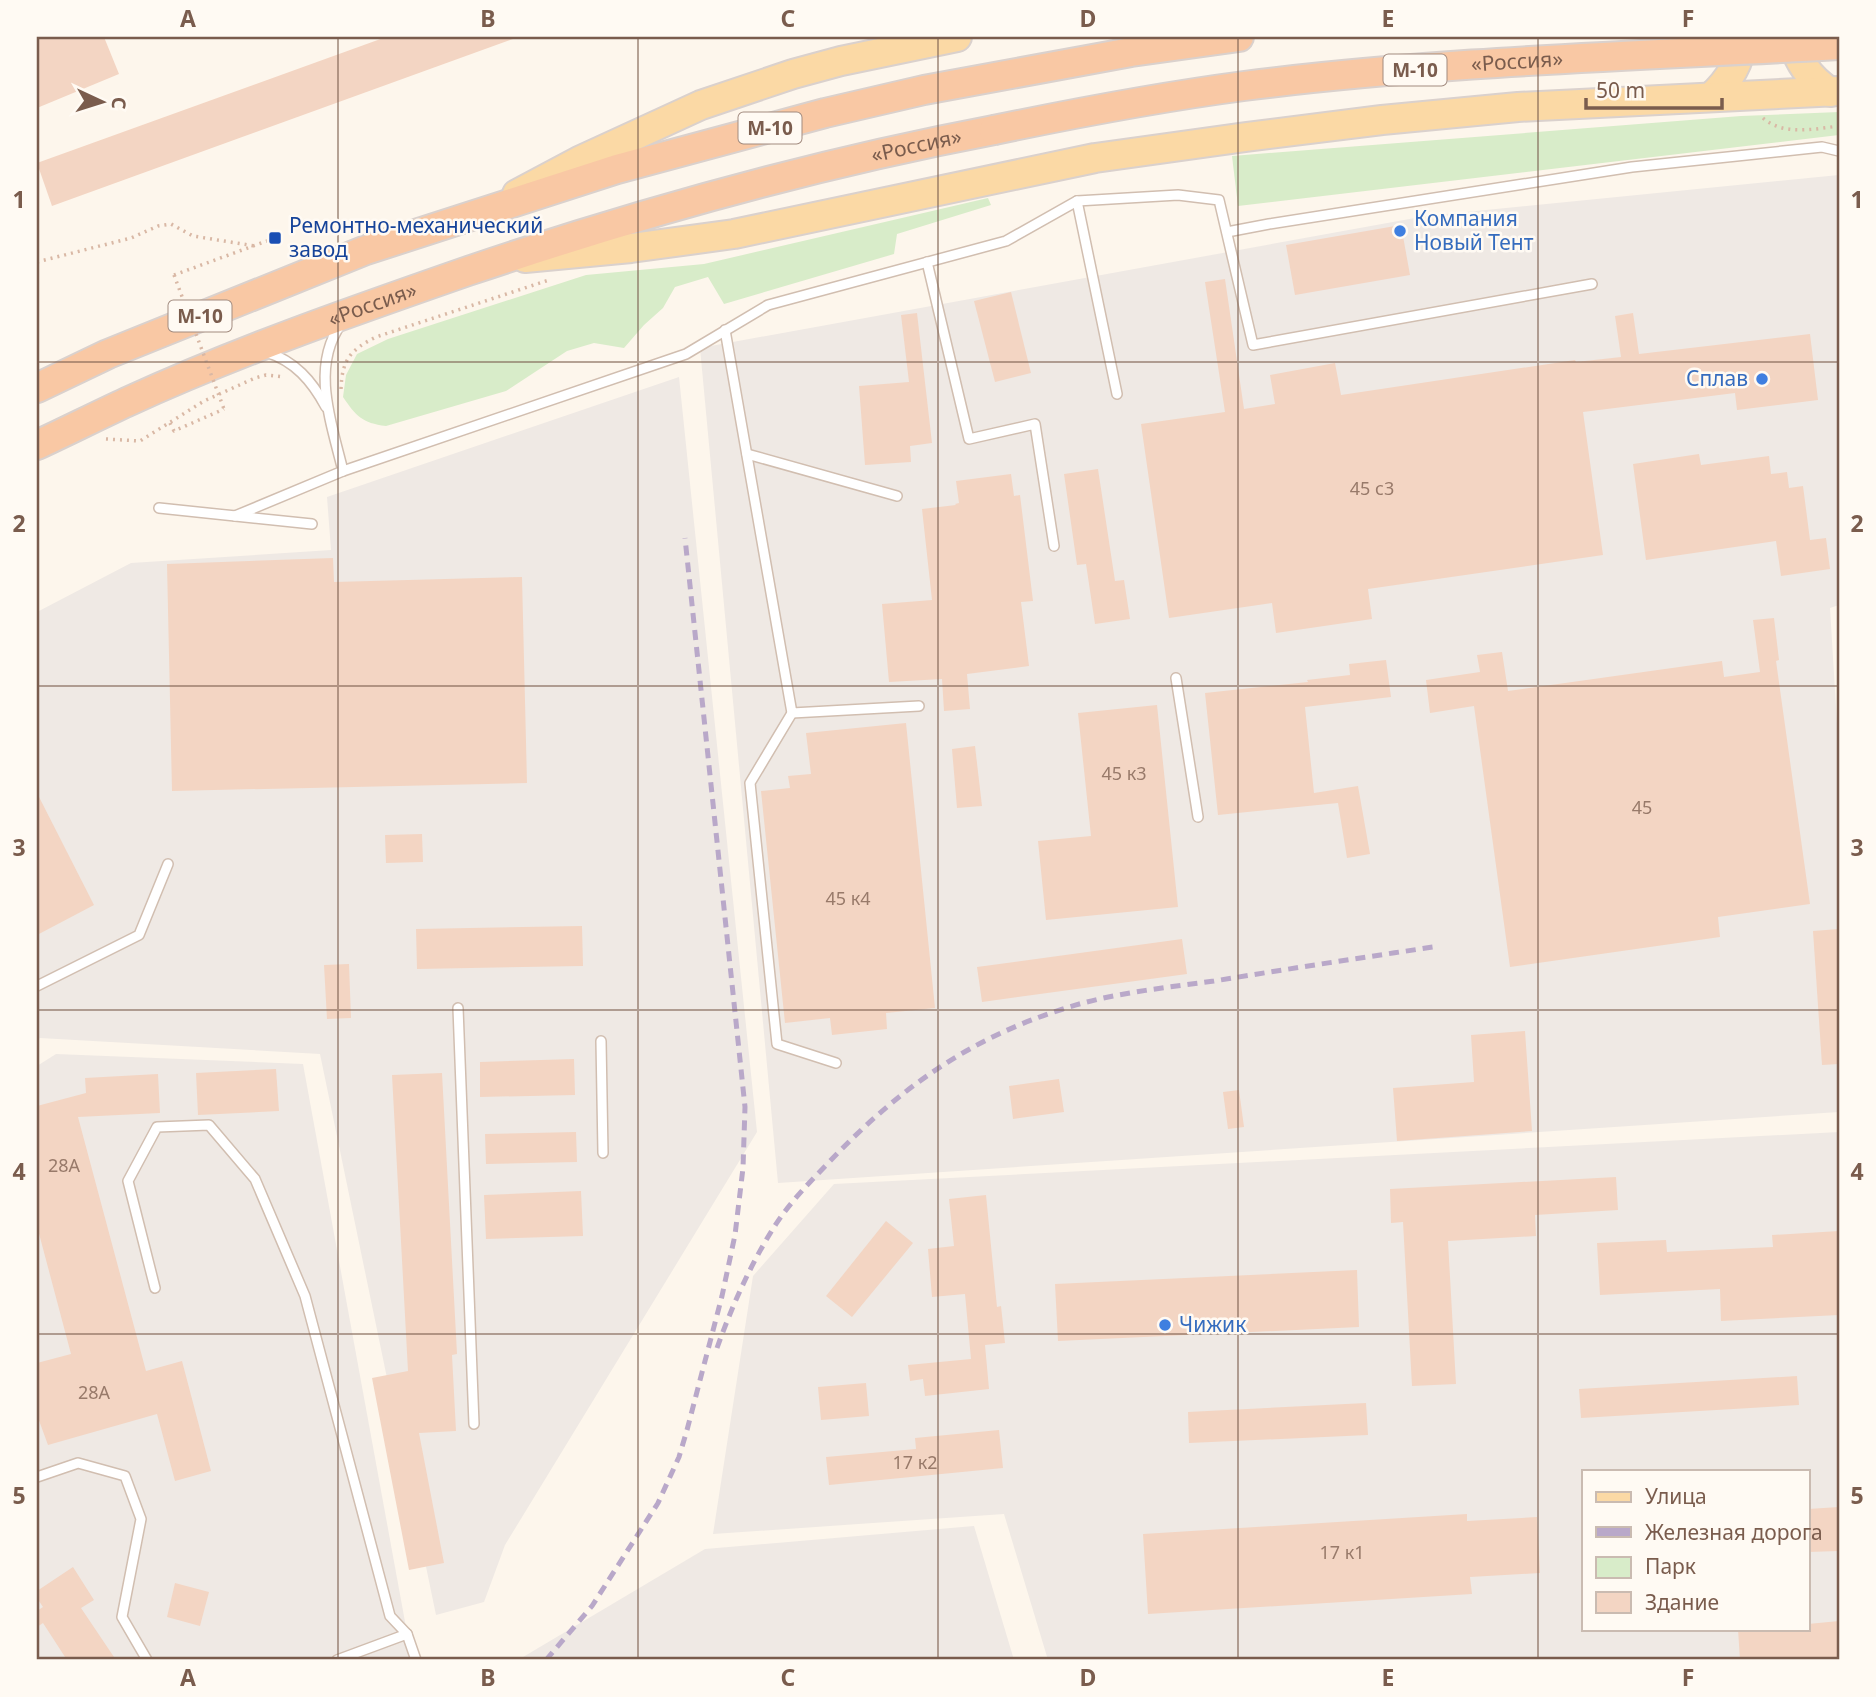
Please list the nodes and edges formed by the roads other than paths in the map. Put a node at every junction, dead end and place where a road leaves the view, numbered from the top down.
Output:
1 (957, 37) edge
2 (1239, 37) edge
3 (1743, 37) edge
4 (1792, 37) edge
5 (1839, 46) edge
6 (1835, 92) edge
7 (1711, 97) junction
8 (1839, 151) edge
9 (1077, 201) junction
10 (485, 211) junction
11 (1227, 232) junction
12 (500, 260) junction
13 (928, 262) junction
14 (1591, 284) dead end
15 (350, 312) junction
16 (726, 330) junction
17 (255, 349) junction
18 (37, 388) edge
19 (1117, 394) dead end
20 (328, 411) junction
21 (37, 445) edge
22 (747, 454) junction
23 (343, 471) junction
24 (897, 496) dead end
25 (159, 508) dead end
26 (235, 516) junction
27 (312, 524) dead end
28 (1054, 546) dead end
29 (1176, 678) dead end
30 (919, 706) dead end
31 (792, 713) junction
32 (1198, 817) dead end
33 (168, 864) dead end
34 (37, 986) edge
35 (458, 1008) dead end
36 (601, 1041) dead end
37 (836, 1063) dead end
38 (603, 1153) dead end
39 (155, 1288) dead end
40 (474, 1424) dead end
41 (37, 1477) edge
42 (407, 1634) junction
43 (147, 1660) edge
44 (337, 1660) edge
45 (416, 1660) edge

1 - 10 main road
2 - 10 highway, М-10
3 - 7 main road
4 - 6 main road
5 - 12 highway, «Россия» / М-10, bridge
6 - 7 main road
7 - 12 main road
8 - 11 lane
9 - 11 lane
9 - 13 lane
9 - 19 lane
10 - 18 highway, М-10
11 - 14 lane
12 - 15 highway, «Россия» / М-10
13 - 16 lane
13 - 28 lane
15 - 17 highway, «Россия» / М-10
15 - 20 lane
16 - 22 lane
16 - 23 lane
17 - 20 lane
17 - 21 highway, «Россия» / М-10
20 - 23 lane
22 - 24 lane
22 - 31 lane
23 - 26 lane
25 - 26 lane
26 - 27 lane
29 - 32 lane
30 - 31 lane
31 - 37 lane
33 - 34 lane
35 - 40 lane
36 - 38 lane
39 - 42 lane
41 - 43 lane
42 - 44 lane
42 - 45 lane

